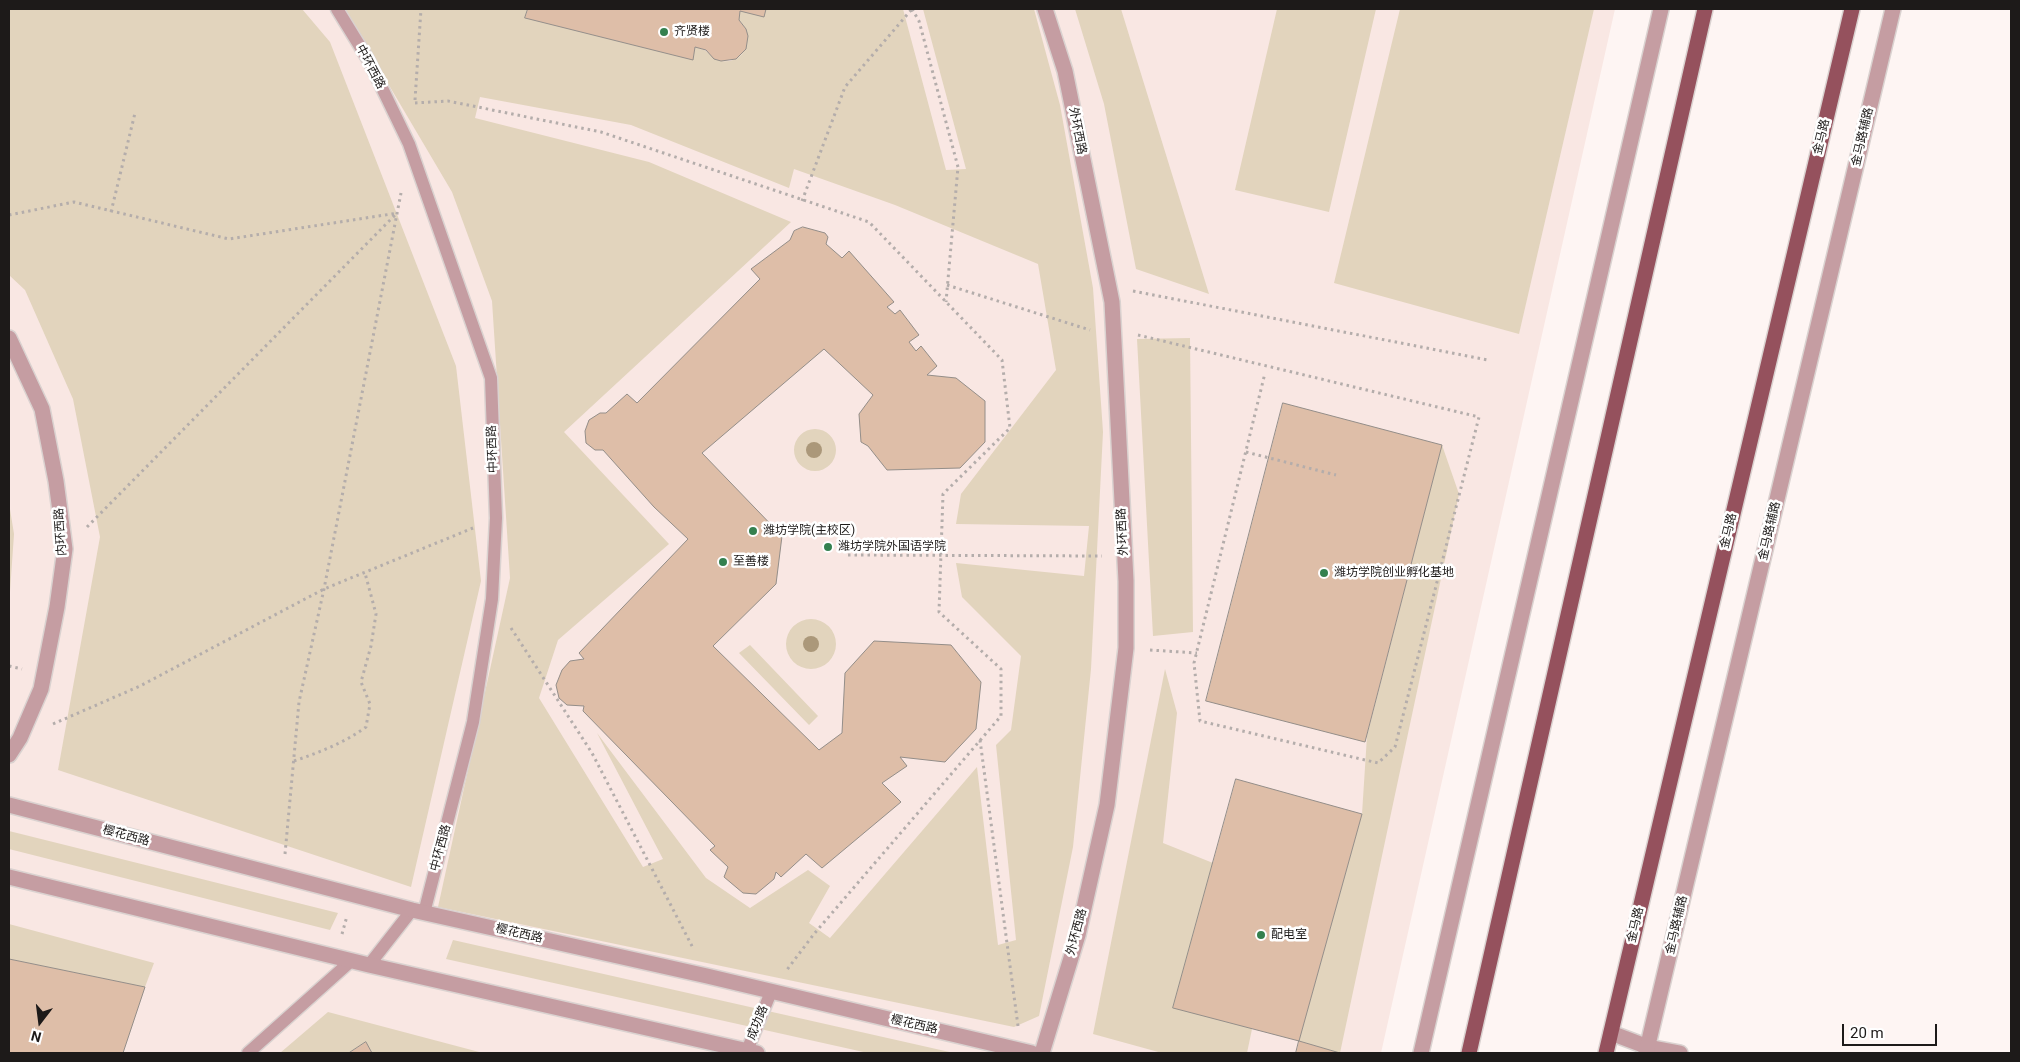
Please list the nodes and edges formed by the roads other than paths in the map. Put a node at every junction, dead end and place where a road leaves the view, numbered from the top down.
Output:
1 (337, 9) edge
2 (1045, 9) edge
3 (1661, 9) edge
4 (1705, 9) edge
5 (1852, 9) edge
6 (1893, 9) edge
7 (9, 338) edge
8 (9, 754) edge
9 (9, 805) edge
10 (9, 877) edge
11 (418, 911) junction
12 (352, 961) junction
13 (369, 965) junction
14 (771, 992) junction
15 (1611, 1032) junction
16 (1647, 1050) edge
17 (1027, 1051) edge
18 (750, 1052) edge
19 (248, 1053) edge
20 (1042, 1053) edge
21 (1422, 1053) edge
22 (1469, 1053) edge
23 (1606, 1053) edge
24 (1680, 1053) edge

1 - 11 lane, 中环西路
2 - 20 street, 外环西路
3 - 21 street
4 - 22 main road
5 - 15 main road, 金马路
6 - 16 street, 金马路辅路
7 - 8 street, 内环西路
9 - 11 street, 樱花西路
10 - 12 street
11 - 13 lane, 中环西路
11 - 14 street, 樱花西路
12 - 13 street
12 - 19 lane
13 - 18 street
14 - 17 street, 樱花西路
14 - 18 lane, 成功路
15 - 16 street
15 - 23 main road, 金马路
16 - 24 street

